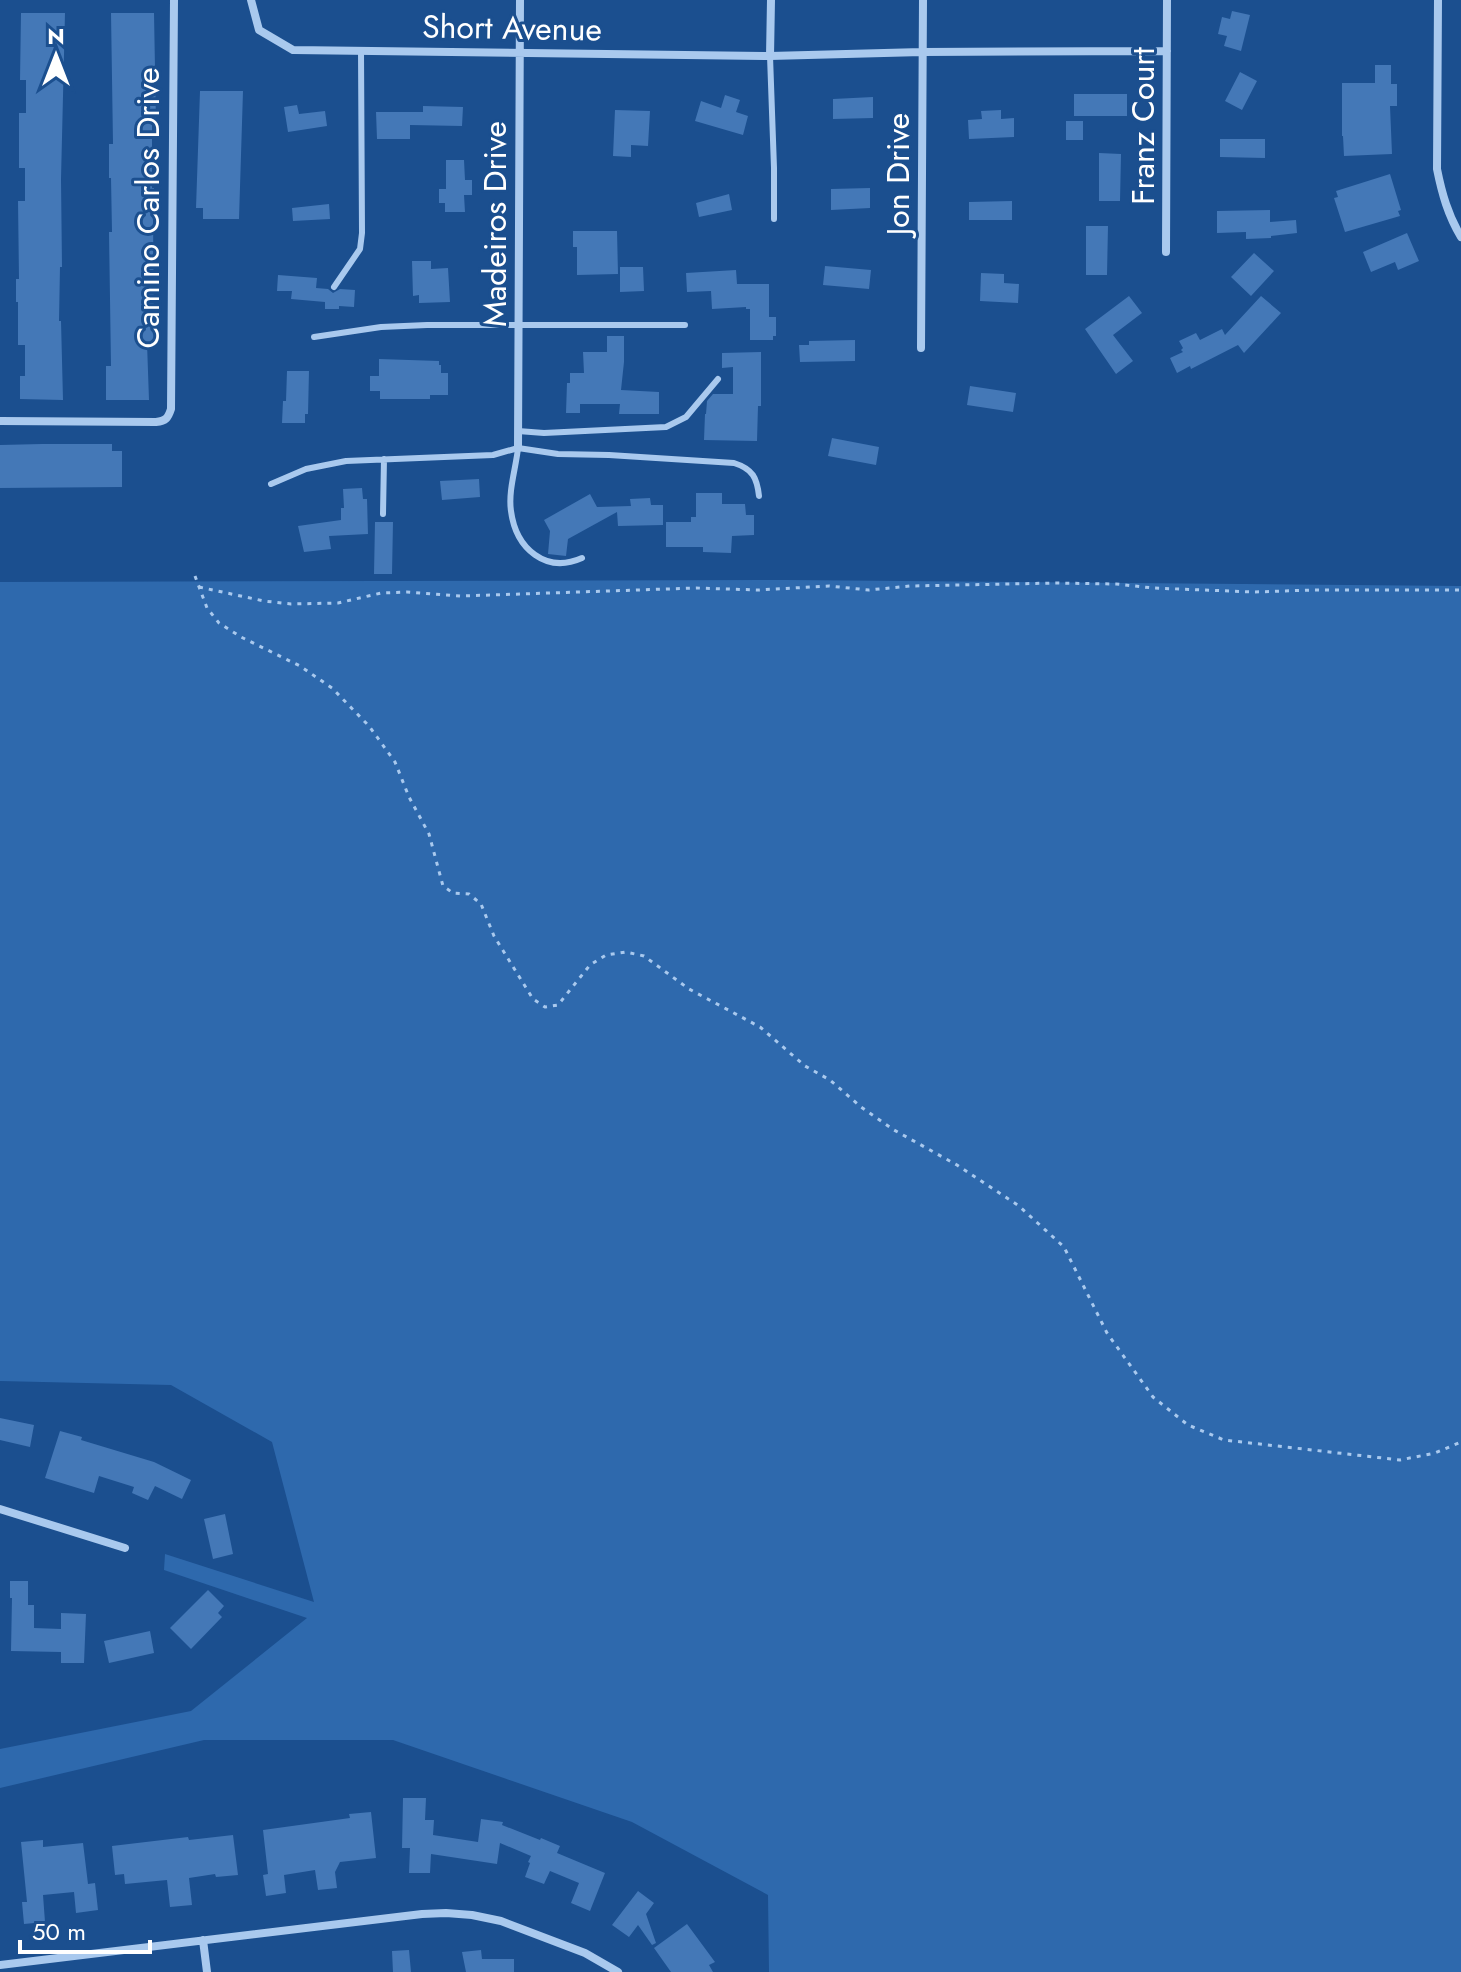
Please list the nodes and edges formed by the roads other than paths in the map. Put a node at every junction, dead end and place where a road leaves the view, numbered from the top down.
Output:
1 (174, 0) edge
2 (251, 0) edge
3 (520, 0) edge
4 (771, 0) edge
5 (923, 0) edge
6 (1167, 0) edge
7 (1438, 0) edge
8 (361, 51) junction
9 (1167, 51) junction
10 (520, 52) junction
11 (922, 52) junction
12 (770, 56) junction
13 (774, 219) dead end
14 (1461, 237) edge
15 (1166, 252) dead end
16 (334, 287) dead end
17 (685, 325) dead end
18 (519, 326) junction
19 (314, 337) dead end
20 (921, 348) dead end
21 (718, 379) dead end
22 (0, 421) edge
23 (518, 431) junction
24 (518, 448) junction
25 (384, 459) junction
26 (271, 484) dead end
27 (759, 496) dead end
28 (383, 514) dead end
29 (582, 558) dead end
30 (0, 1509) edge
31 (125, 1548) dead end
32 (203, 1940) junction
33 (0, 1965) edge
34 (207, 1972) edge
35 (618, 1972) edge

1 - 22 street, Camino Carlos Drive
2 - 8 street, Short Avenue
3 - 10 street, Madeiros Drive
4 - 12 street
5 - 11 street, Jon Drive
6 - 9 street, Franz Court
7 - 14 street
8 - 10 street, Short Avenue
8 - 16 lane
9 - 11 street, Short Avenue
9 - 15 street, Franz Court
10 - 12 street, Short Avenue
10 - 18 street, Madeiros Drive
11 - 12 street, Short Avenue
11 - 20 street, Jon Drive
12 - 13 lane
17 - 18 lane
18 - 19 lane
18 - 23 street, Madeiros Drive
21 - 23 lane
23 - 24 street, Madeiros Drive
24 - 25 lane
24 - 27 lane
24 - 29 lane
25 - 26 lane
25 - 28 lane
30 - 31 street
32 - 33 street
32 - 34 street
32 - 35 street

